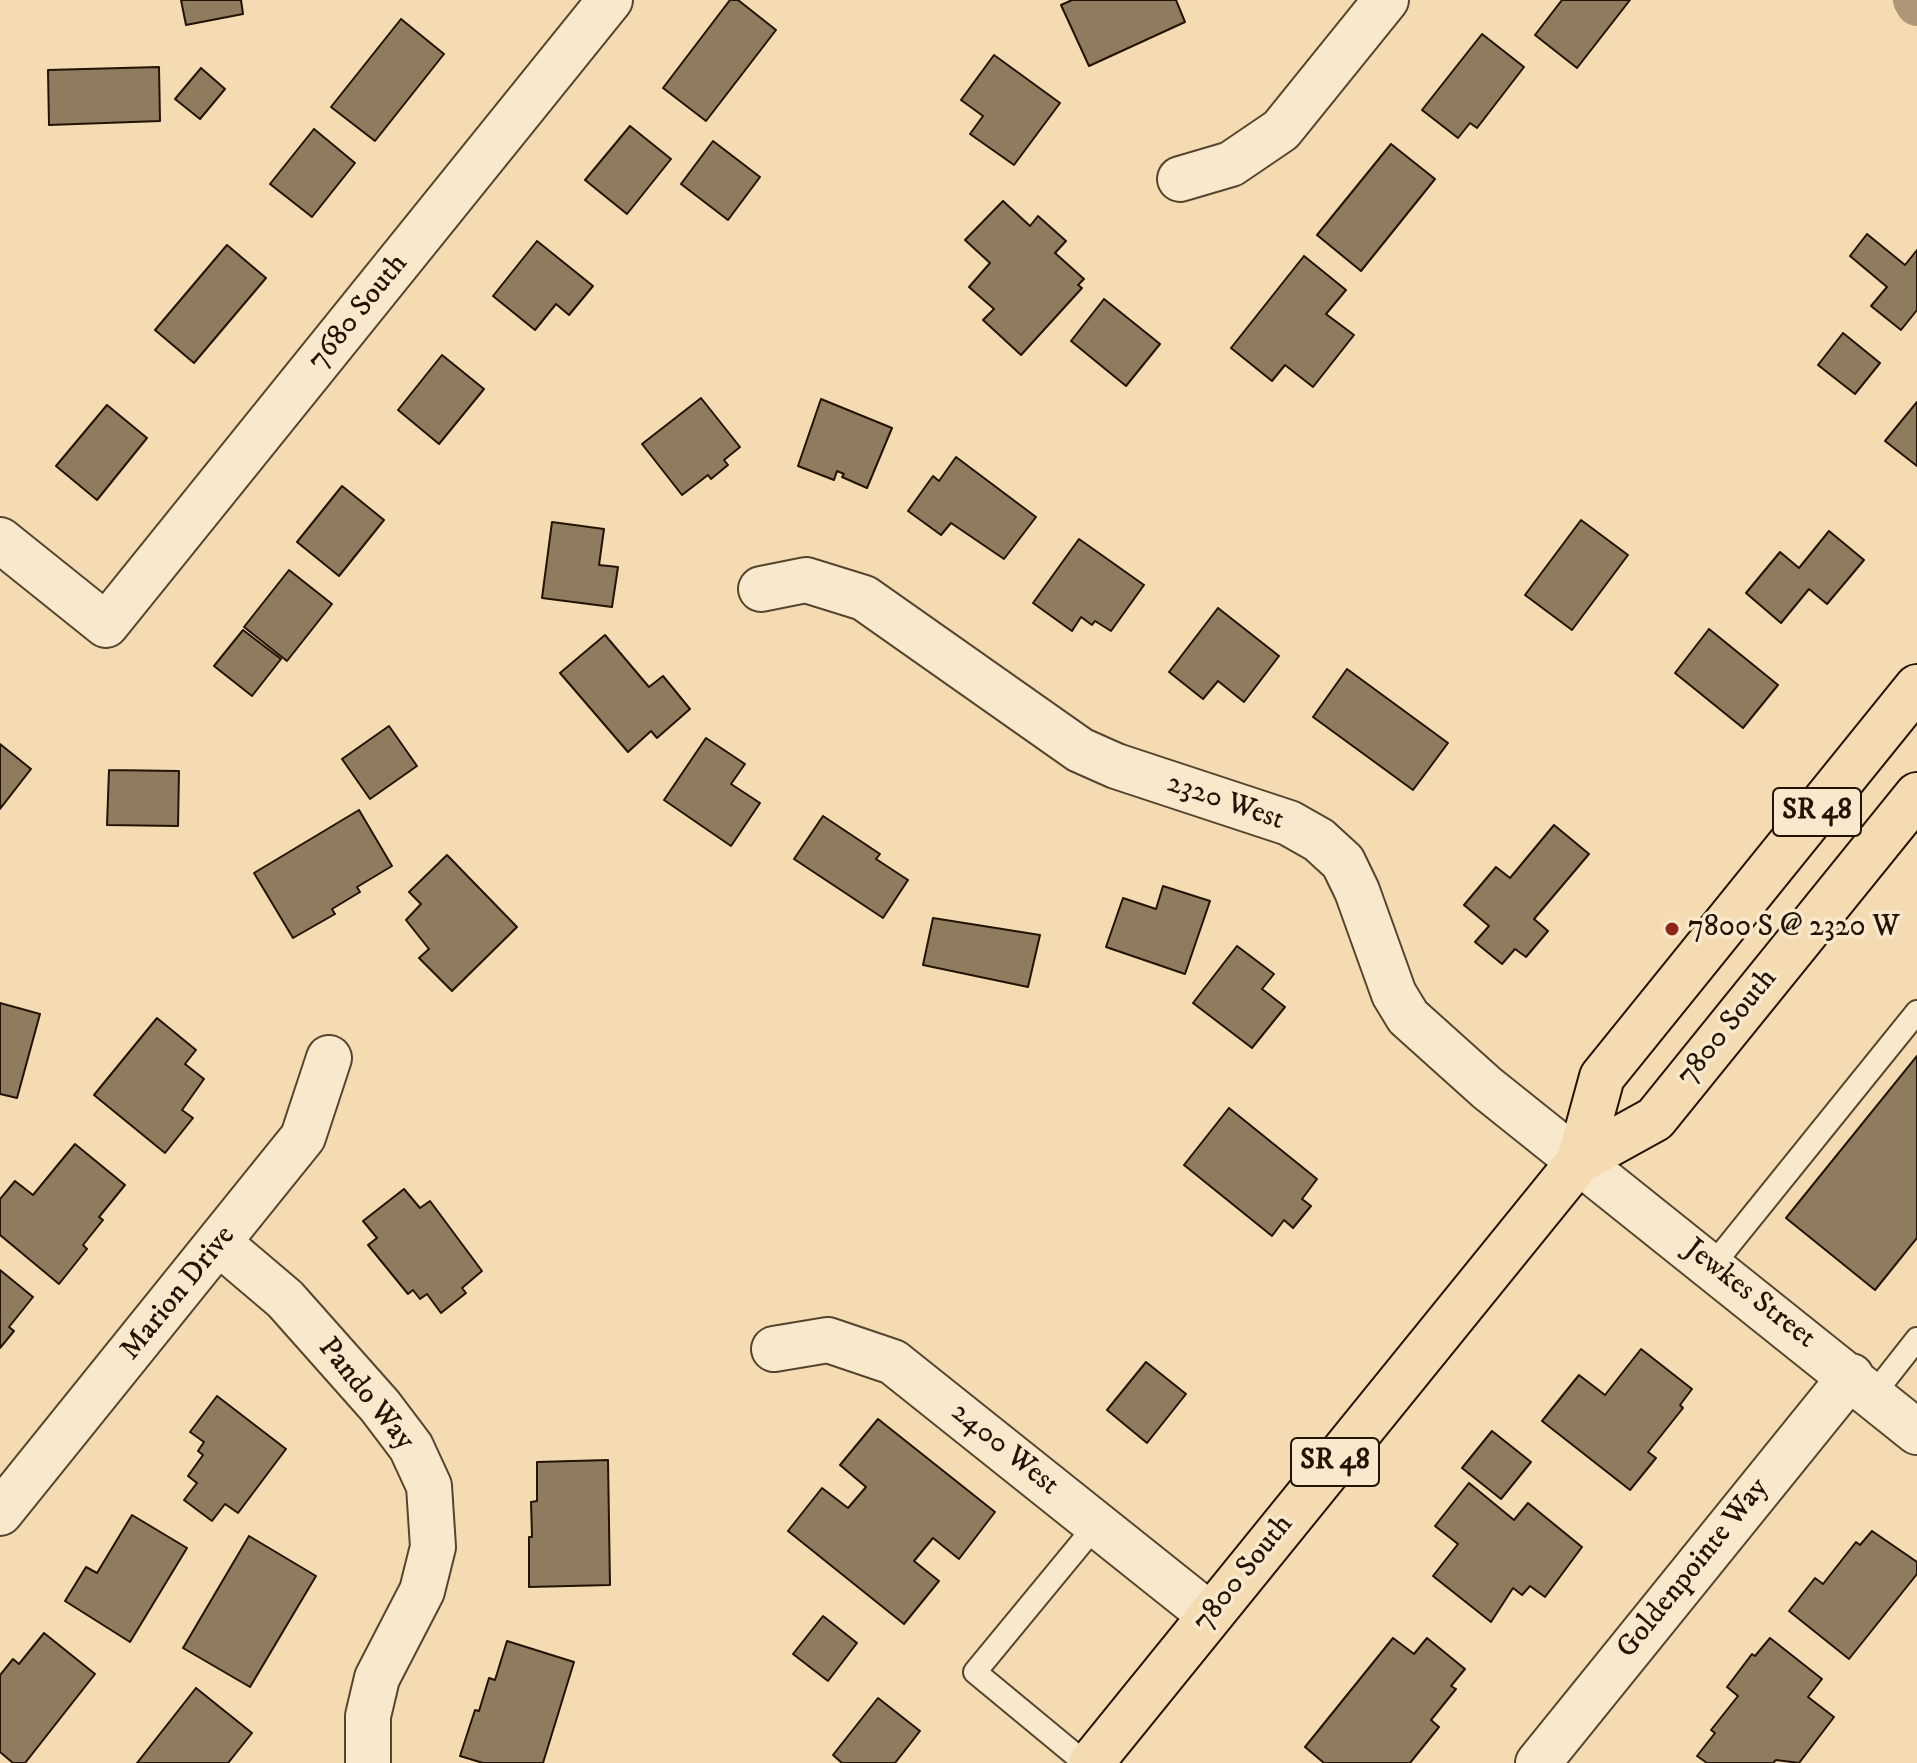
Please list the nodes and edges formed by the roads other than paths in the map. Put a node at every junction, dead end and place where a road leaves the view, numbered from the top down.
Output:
1 (610, 0) edge
2 (1386, 0) edge
3 (1180, 179) dead end
4 (0, 540) edge
5 (761, 589) dead end
6 (1917, 687) edge
7 (1917, 795) edge
8 (1917, 1012) edge
9 (329, 1058) dead end
10 (1579, 1161) junction
11 (219, 1243) junction
12 (1712, 1266) junction
13 (1917, 1339) edge
14 (774, 1349) dead end
15 (1862, 1385) junction
16 (1917, 1432) edge
17 (0, 1513) edge
18 (1097, 1524) junction
19 (1210, 1615) junction
20 (368, 1763) edge
21 (1088, 1763) edge
22 (1538, 1763) edge

1 - 4 street, 7680 South
2 - 3 street
5 - 10 street, 2320 West
6 - 10 main road, 7800 South / SR 48
7 - 10 main road, 7800 South / SR 48
8 - 12 lane
9 - 11 street, Marion Drive
10 - 12 street, Jewkes Street
10 - 19 main road, 7800 South / SR 48
11 - 17 street, Marion Drive
11 - 20 street, Pando Way
12 - 15 street, Jewkes Street
13 - 15 lane
14 - 18 street, 2400 West
15 - 16 street, Jewkes Street
15 - 22 street, Goldenpointe Way
18 - 19 street, 2400 West
18 - 21 lane
19 - 21 main road, 7800 South / SR 48

